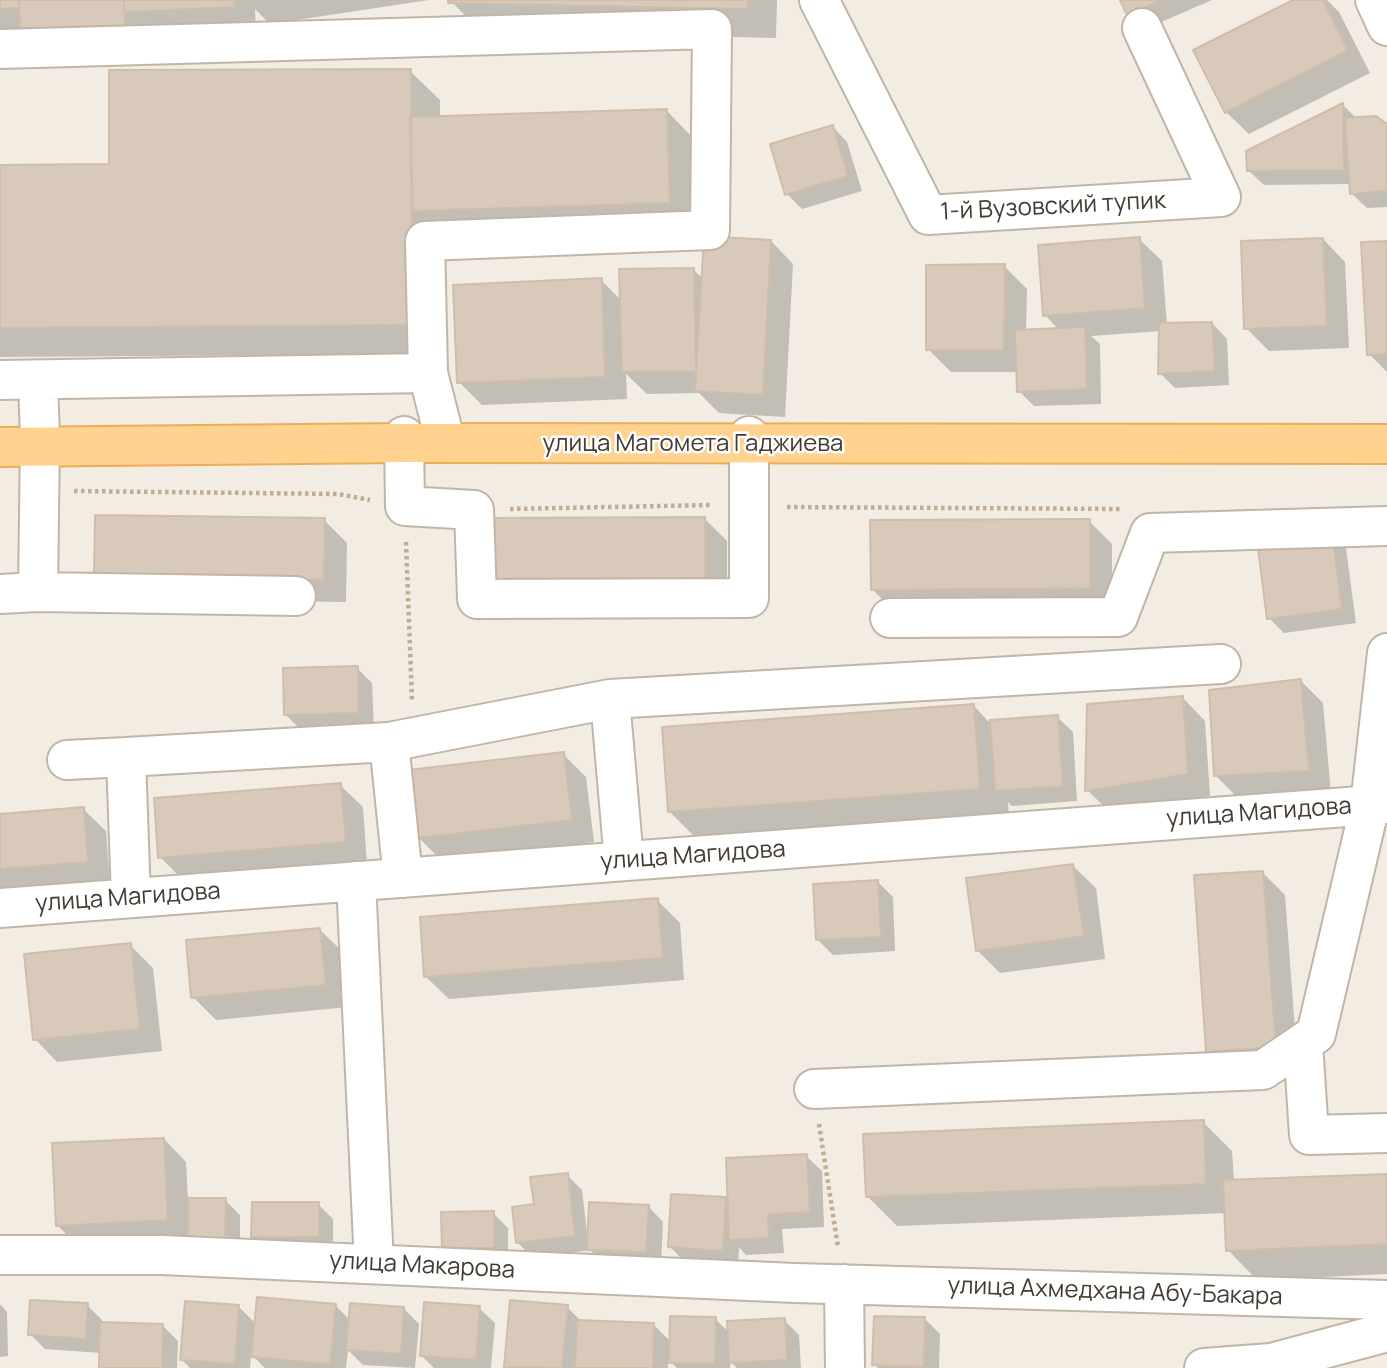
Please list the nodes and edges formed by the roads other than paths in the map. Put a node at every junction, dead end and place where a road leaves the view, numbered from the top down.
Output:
1 (1375, 0) edge
2 (826, 13) edge
3 (1387, 26) edge
4 (1142, 28) dead end
5 (0, 49) edge
6 (428, 373) junction
7 (0, 380) edge
8 (38, 380) junction
9 (1387, 435) edge
10 (444, 436) junction
11 (0, 437) edge
12 (404, 440) junction
13 (749, 440) junction
14 (40, 442) junction
15 (1387, 444) edge
16 (0, 447) edge
17 (1387, 526) edge
18 (37, 593) junction
19 (0, 594) edge
20 (296, 596) dead end
21 (890, 618) dead end
22 (1387, 653) edge
23 (1221, 664) dead end
24 (610, 699) junction
25 (401, 740) junction
26 (126, 757) junction
27 (67, 760) dead end
28 (1378, 804) edge
29 (624, 861) junction
30 (403, 877) junction
31 (356, 881) junction
32 (131, 898) junction
33 (0, 908) edge
34 (1303, 1043) junction
35 (814, 1089) road end
36 (1387, 1133) edge
37 (0, 1255) edge
38 (374, 1264) junction
39 (844, 1284) junction
40 (1387, 1300) edge
41 (1387, 1332) edge
42 (845, 1368) edge
43 (1203, 1368) edge

1 - 3 street
2 - 4 street, 1-й Вузовский тупик
5 - 6 street
6 - 8 street
6 - 10 street
7 - 8 street
8 - 14 street
9 - 13 main road, улица Магомета Гаджиева
10 - 12 main road, улица Магомета Гаджиева
10 - 13 main road, улица Магомета Гаджиева
11 - 14 main road, улица Магомета Гаджиева
12 - 13 main road, улица Магомета Гаджиева
12 - 13 street
12 - 14 main road, улица Магомета Гаджиева
13 - 15 main road, улица Магомета Гаджиева
14 - 16 main road, улица Магомета Гаджиева
14 - 18 street
17 - 21 street
18 - 19 street
18 - 20 street
22 - 28 street
23 - 24 street
24 - 25 street
24 - 29 street
25 - 26 street
25 - 30 street
26 - 27 street
26 - 32 street
28 - 29 street, улица Магидова
28 - 34 street
29 - 30 street, улица Магидова
30 - 31 street, улица Магидова
31 - 32 street, улица Магидова
31 - 38 street
32 - 33 street, улица Магидова
34 - 35 street
34 - 36 street
37 - 38 street, улица Макарова
38 - 39 street, улица Макарова
39 - 40 street, улица Ахмедхана Абу-Бакара
39 - 42 street
41 - 43 street

